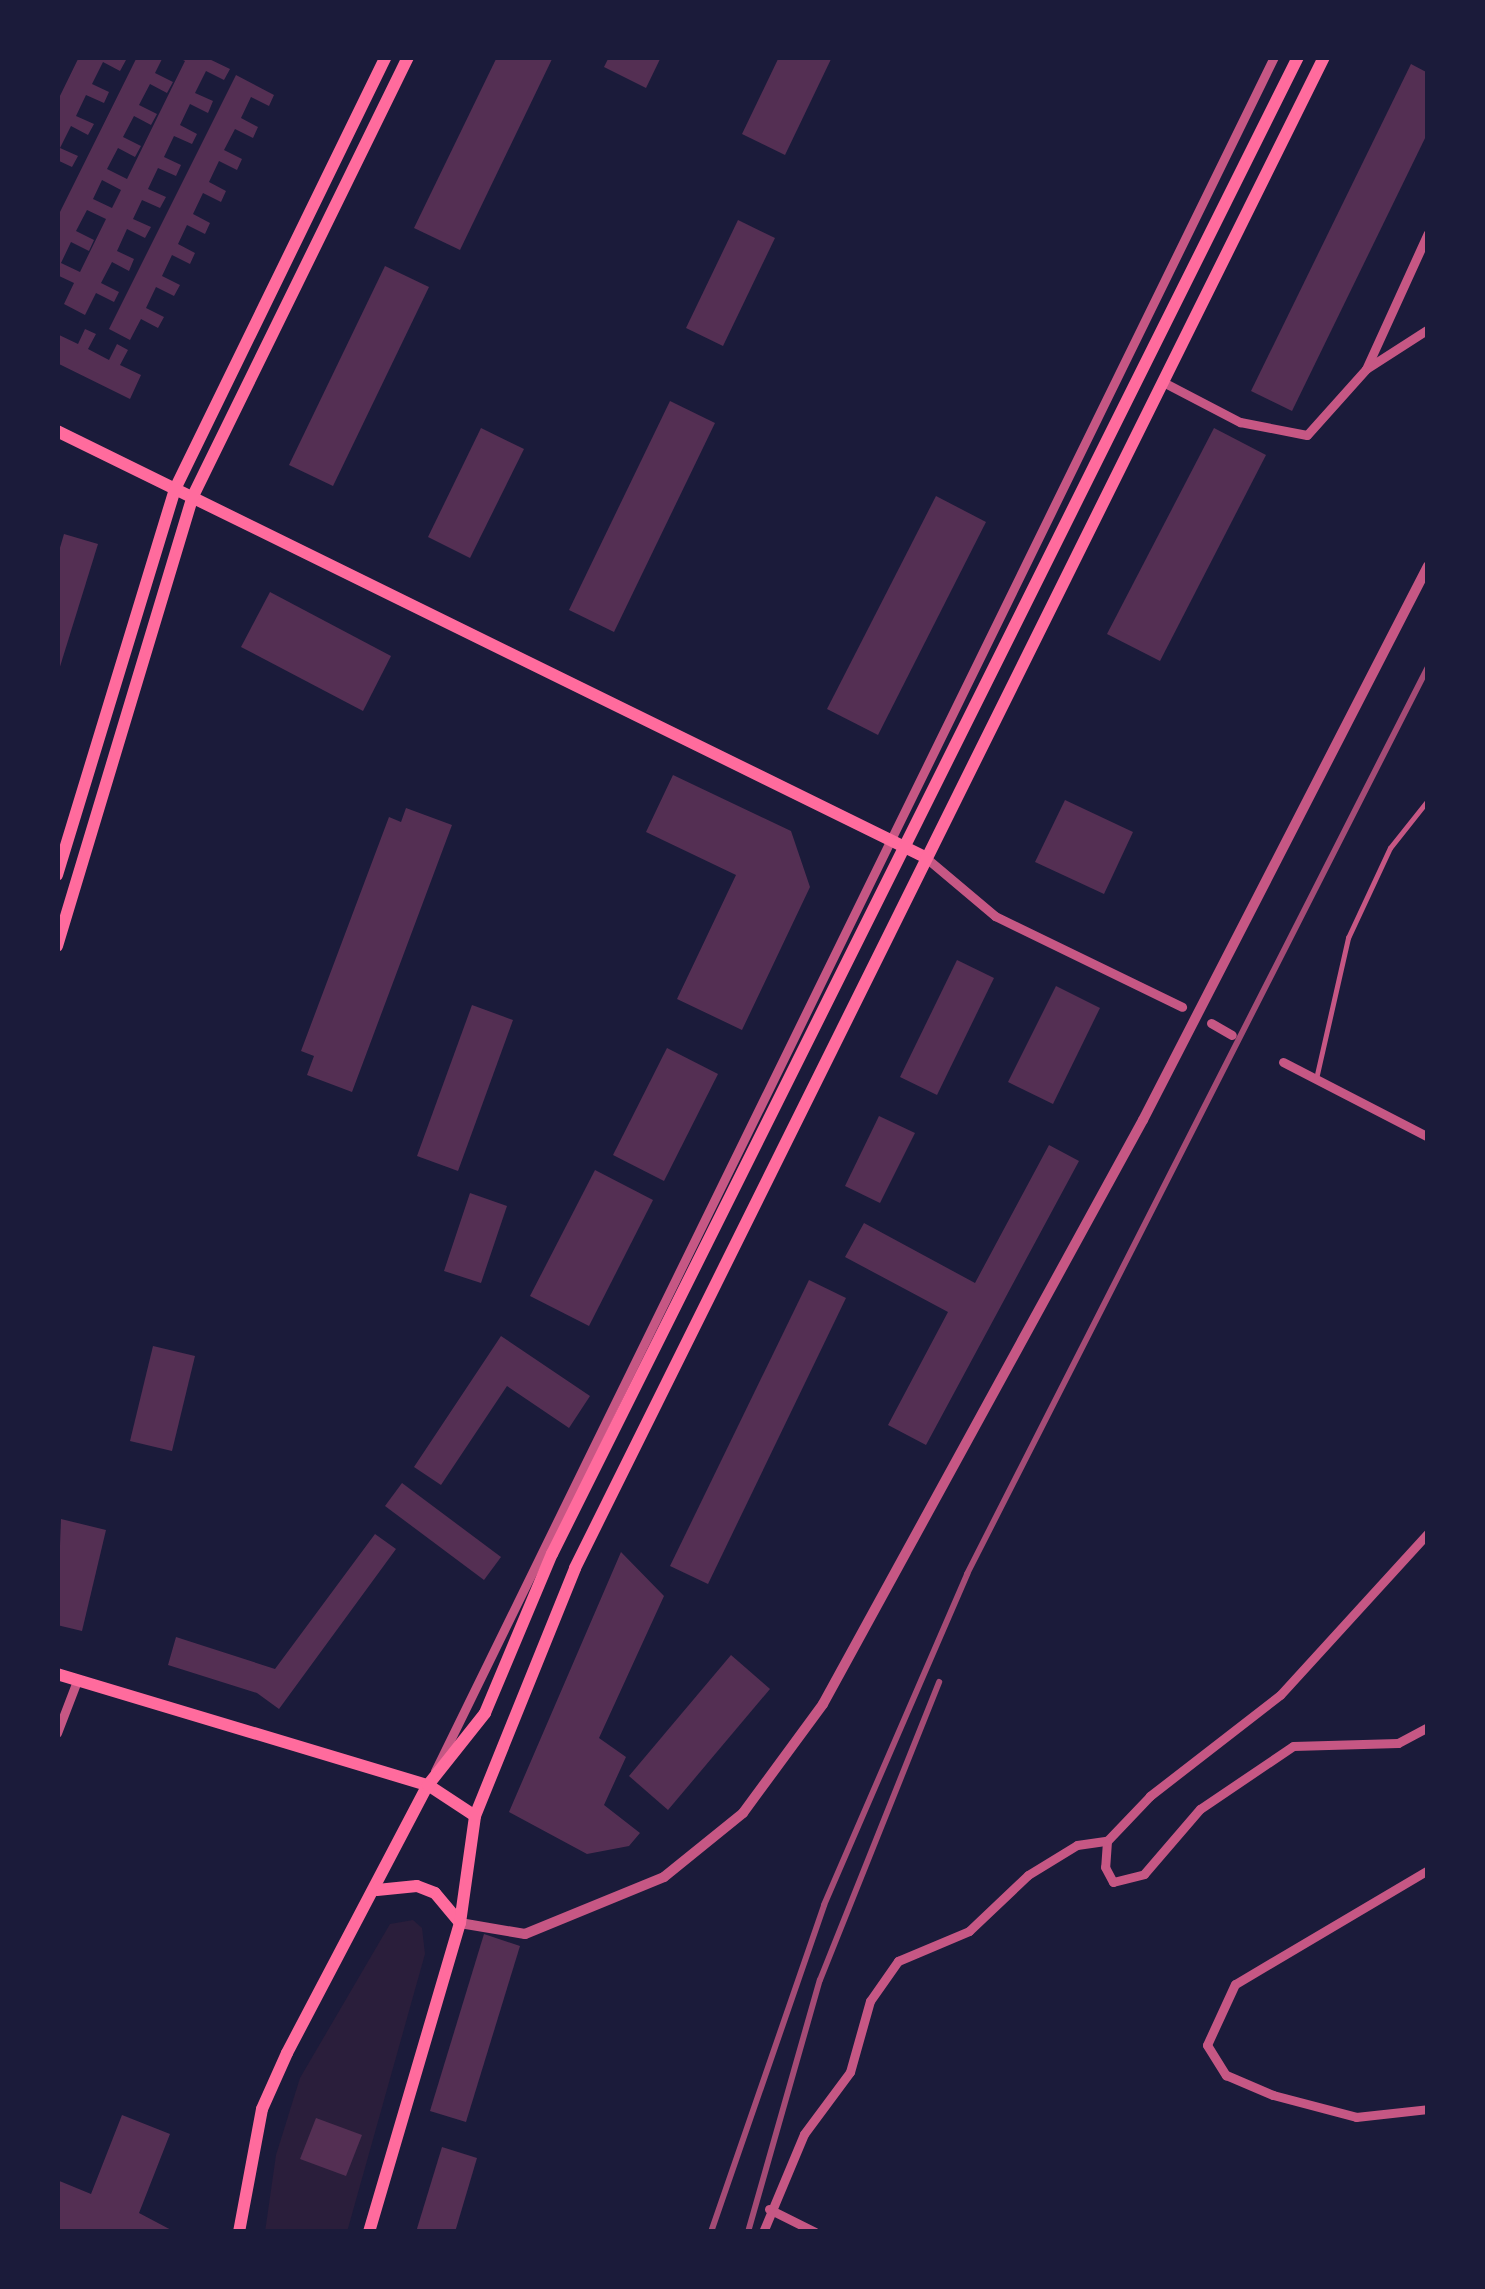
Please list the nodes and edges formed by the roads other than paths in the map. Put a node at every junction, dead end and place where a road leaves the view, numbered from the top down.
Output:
1 (386, 57) edge
2 (408, 57) edge
3 (1274, 57) edge
4 (1298, 57) edge
5 (1324, 57) edge
6 (1428, 233) edge
7 (1428, 329) edge
8 (1366, 368) junction
9 (1163, 382) junction
10 (57, 430) edge
11 (175, 489) junction
12 (192, 498) junction
13 (1428, 566) edge
14 (1428, 800) edge
15 (897, 846) junction
16 (925, 857) junction
17 (57, 875) edge
18 (57, 946) edge
19 (1182, 1007) dead end
20 (1210, 1023) dead end
21 (1232, 1035) dead end
22 (1283, 1062) dead end
23 (1316, 1079) junction
24 (1428, 1137) edge
25 (1428, 1533) edge
26 (57, 1674) edge
27 (76, 1681) junction
28 (1428, 1727) edge
29 (57, 1733) edge
30 (428, 1785) junction
31 (476, 1816) junction
32 (1107, 1841) junction
33 (1428, 1870) edge
34 (377, 1890) junction
35 (460, 1923) junction
36 (1428, 2109) edge
37 (769, 2209) junction
38 (239, 2232) edge
39 (369, 2232) edge
40 (763, 2232) edge
41 (814, 2232) edge

1 - 11 main road
2 - 12 main road
3 - 15 street
4 - 15 main road
5 - 9 main road
6 - 8 street
7 - 8 street
8 - 9 street
9 - 16 main road
10 - 11 main road
11 - 12 main road
11 - 17 main road
12 - 15 main road
12 - 18 main road
13 - 35 street
14 - 23 lane
15 - 16 main road
15 - 30 street
15 - 30 main road
16 - 19 street
16 - 31 main road
20 - 21 street
22 - 23 street
23 - 24 street
25 - 32 street
26 - 27 main road
27 - 29 street
27 - 30 main road
28 - 32 street
30 - 31 main road
30 - 34 main road
31 - 35 main road
32 - 37 street
33 - 36 street
34 - 35 main road
34 - 38 main road
35 - 39 main road
37 - 40 street
37 - 41 street

